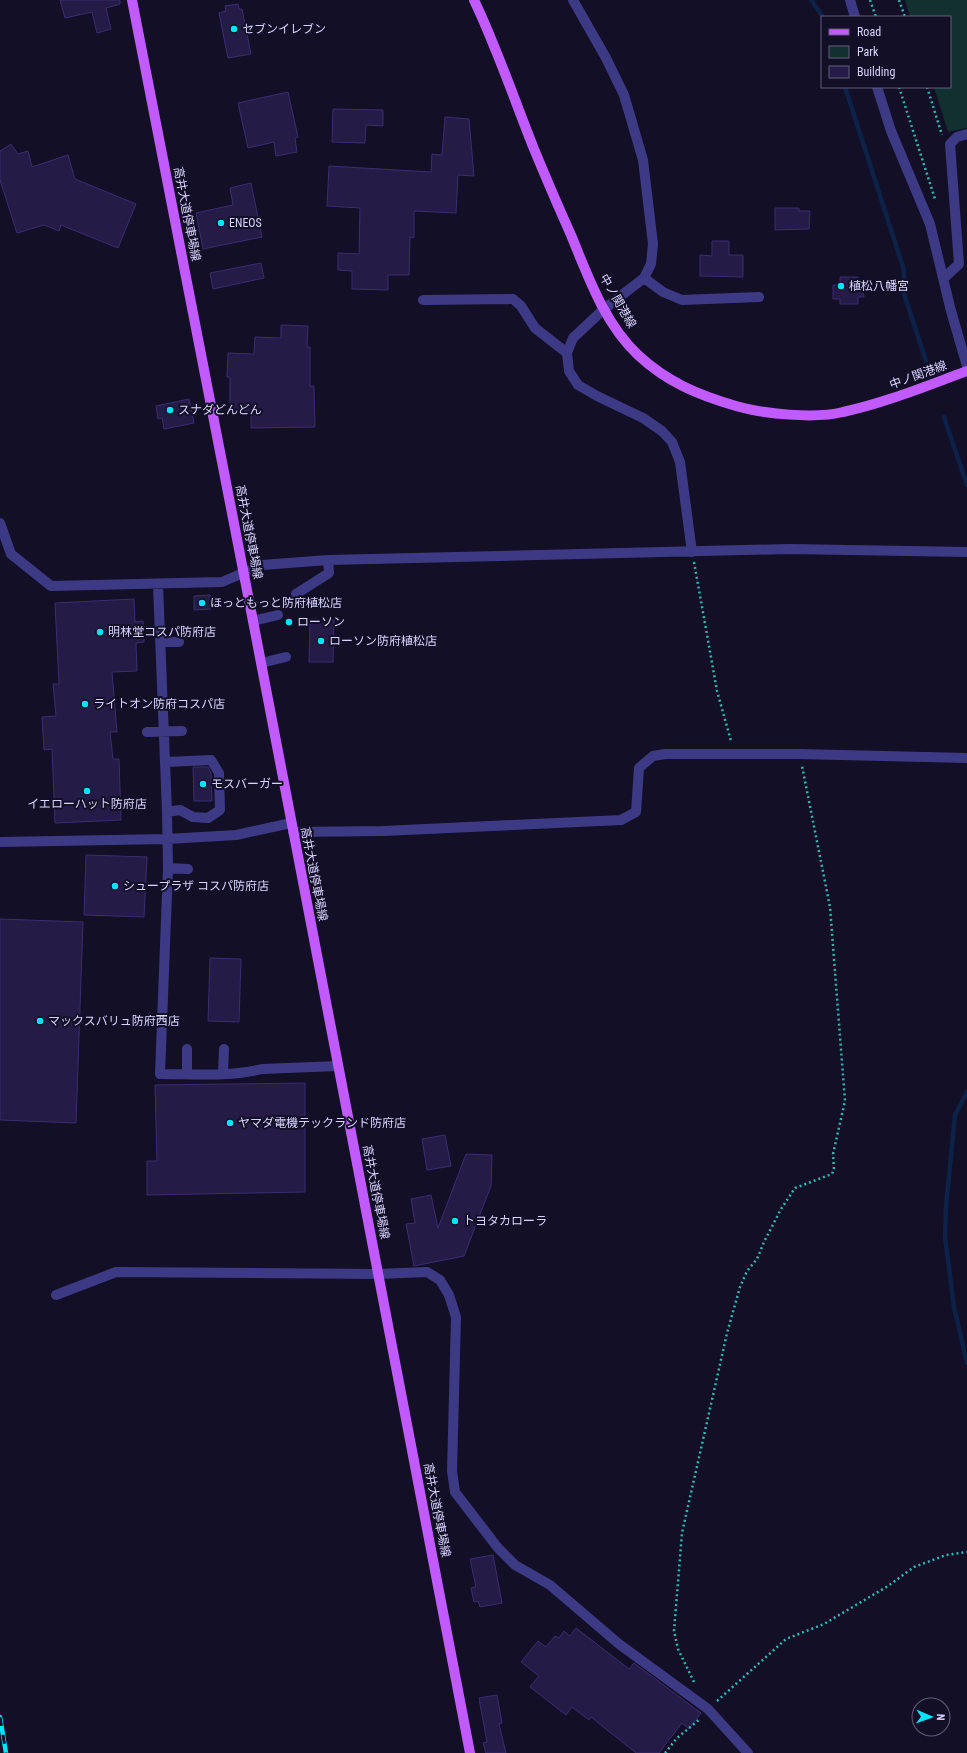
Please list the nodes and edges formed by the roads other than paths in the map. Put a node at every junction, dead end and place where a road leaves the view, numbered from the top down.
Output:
1 (132, 0) edge
2 (474, 0) edge
3 (573, 0) edge
4 (850, 0) edge
5 (855, 16) edge
6 (877, 88) edge
7 (967, 134) edge
8 (644, 278) junction
9 (944, 278) junction
10 (759, 297) dead end
11 (423, 300) dead end
12 (604, 309) junction
13 (567, 353) junction
14 (967, 366) edge
15 (967, 371) edge
16 (0, 523) edge
17 (692, 552) junction
18 (967, 552) edge
19 (328, 560) junction
20 (243, 572) junction
21 (158, 585) junction
22 (296, 594) dead end
23 (278, 615) dead end
24 (253, 622) junction
25 (161, 642) junction
26 (179, 642) dead end
27 (286, 657) dead end
28 (261, 663) junction
29 (146, 732) dead end
30 (182, 732) dead end
31 (164, 733) junction
32 (967, 758) edge
33 (166, 762) junction
34 (168, 812) junction
35 (292, 828) junction
36 (167, 839) junction
37 (0, 842) edge
38 (168, 868) junction
39 (188, 869) dead end
40 (224, 1049) dead end
41 (187, 1050) dead end
42 (338, 1066) junction
43 (223, 1073) junction
44 (187, 1074) junction
45 (378, 1274) junction
46 (56, 1295) dead end
47 (470, 1753) edge
48 (748, 1753) edge

1 - 20 main road, 高井大道停車場線
2 - 12 main road, 中ノ関港線
3 - 8 street
4 - 5 street
6 - 9 street
7 - 9 street
8 - 10 street
8 - 12 street
9 - 14 street
11 - 13 street
12 - 13 street
12 - 15 main road, 中ノ関港線
13 - 17 street
16 - 21 street
17 - 18 street
17 - 19 street
19 - 20 street
19 - 22 street
20 - 21 street
20 - 24 main road, 高井大道停車場線
21 - 25 street
23 - 24 street
24 - 28 main road, 高井大道停車場線
25 - 26 street
25 - 31 street
27 - 28 street
28 - 35 main road, 高井大道停車場線
29 - 31 street
30 - 31 street
31 - 33 street
32 - 35 street
33 - 34 street
33 - 34 street
34 - 36 street
35 - 36 street
35 - 42 main road, 高井大道停車場線
36 - 37 street
36 - 38 street
38 - 39 street
38 - 44 street
40 - 43 street
41 - 44 street
42 - 43 street
42 - 45 main road, 高井大道停車場線
43 - 44 street
45 - 46 street
45 - 47 main road, 高井大道停車場線
45 - 48 street

